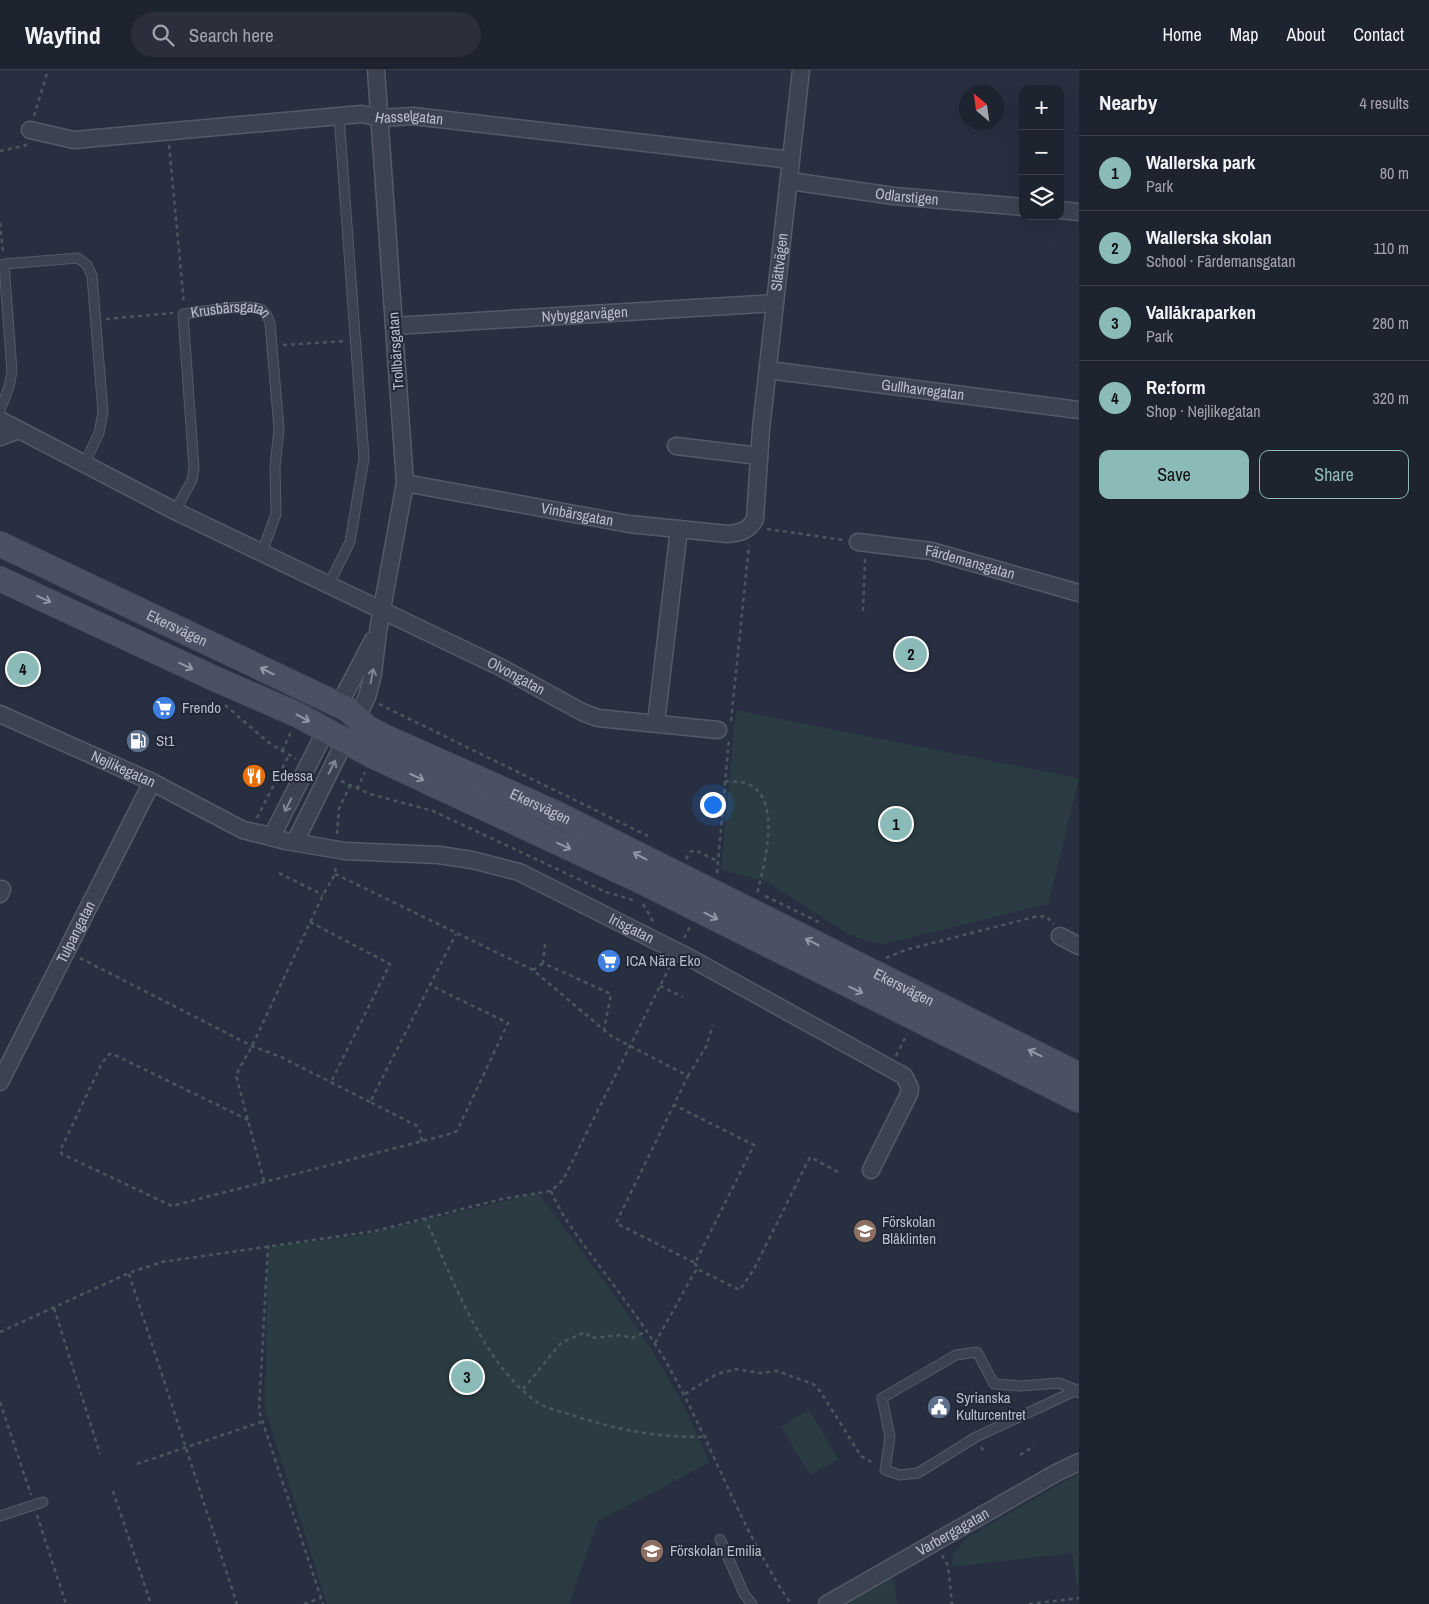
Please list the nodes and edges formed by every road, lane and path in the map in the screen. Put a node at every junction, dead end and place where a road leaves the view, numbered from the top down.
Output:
1 (48, 70) edge
2 (376, 70) edge
3 (801, 70) edge
4 (339, 116) junction
5 (381, 118) junction
6 (30, 130) junction
7 (168, 133) junction
8 (0, 151) edge
9 (791, 160) junction
10 (790, 181) junction
11 (1019, 207) edge
12 (1064, 210) edge
13 (1079, 212) edge
14 (0, 224) edge
15 (4, 264) junction
16 (775, 304) junction
17 (183, 314) junction
18 (95, 320) junction
19 (394, 326) junction
20 (356, 340) junction
21 (272, 346) junction
22 (768, 370) junction
23 (0, 410) edge
24 (1079, 410) edge
25 (0, 420) edge
26 (19, 430) junction
27 (0, 437) edge
28 (676, 446) dead end
29 (759, 456) junction
30 (84, 465) junction
31 (405, 483) junction
32 (176, 511) junction
33 (750, 527) junction
34 (678, 529) junction
35 (862, 542) junction
36 (0, 544) edge
37 (262, 552) junction
38 (0, 579) edge
39 (329, 584) junction
40 (1079, 593) edge
41 (381, 610) junction
42 (862, 611) dead end
43 (218, 700) dead end
44 (348, 712) junction
45 (0, 714) edge
46 (656, 723) junction
47 (718, 730) dead end
48 (335, 736) junction
49 (289, 755) junction
50 (304, 762) dead end
51 (334, 778) dead end
52 (725, 781) junction
53 (152, 782) junction
54 (350, 786) junction
55 (246, 831) junction
56 (284, 840) junction
57 (337, 850) junction
58 (718, 861) junction
59 (684, 862) dead end
60 (561, 864) dead end
61 (556, 869) junction
62 (279, 873) dead end
63 (716, 874) dead end
64 (757, 894) dead end
65 (323, 895) junction
66 (643, 903) junction
67 (650, 905) dead end
68 (310, 922) junction
69 (689, 922) dead end
70 (656, 926) dead end
71 (697, 926) dead end
72 (690, 927) dead end
73 (456, 934) junction
74 (1060, 936) joint
75 (681, 943) dead end
76 (545, 944) dead end
77 (1079, 946) edge
78 (67, 952) junction
79 (882, 959) dead end
80 (543, 962) junction
81 (670, 966) dead end
82 (532, 970) junction
83 (430, 985) junction
84 (660, 986) junction
85 (683, 997) dead end
86 (713, 1025) dead end
87 (604, 1030) junction
88 (916, 1037) dead end
89 (252, 1046) junction
90 (630, 1046) junction
91 (890, 1067) junction
92 (1079, 1075) edge
93 (688, 1076) junction
94 (0, 1082) edge
95 (331, 1082) junction
96 (1079, 1100) edge
97 (370, 1102) junction
98 (674, 1106) junction
99 (248, 1120) junction
100 (422, 1141) junction
101 (871, 1170) dead end
102 (838, 1172) dead end
103 (264, 1181) junction
104 (552, 1191) junction
105 (425, 1218) junction
106 (268, 1245) junction
107 (695, 1263) junction
108 (129, 1274) junction
109 (54, 1308) junction
110 (647, 1331) junction
111 (0, 1332) edge
112 (655, 1343) junction
113 (522, 1389) junction
114 (1078, 1391) edge
115 (685, 1394) junction
116 (261, 1422) junction
117 (707, 1437) junction
118 (1034, 1446) dead end
119 (186, 1447) junction
120 (100, 1454) dead end
121 (1020, 1455) dead end
122 (1079, 1462) edge
123 (137, 1464) dead end
124 (885, 1470) junction
125 (113, 1491) dead end
126 (43, 1502) dead end
127 (0, 1516) edge
128 (720, 1539) dead end
129 (934, 1543) junction
130 (321, 1598) junction
131 (1079, 1598) edge
132 (1046, 1603) edge
133 (151, 1604) edge
134 (238, 1604) edge
135 (304, 1604) edge
136 (323, 1604) edge
137 (752, 1604) edge
138 (792, 1604) edge
139 (827, 1604) edge
140 (952, 1604) edge
141 (1029, 1604) edge

1 - 6 path
2 - 5 street, Trollbärsgatan
3 - 9 street, Slättvägen
4 - 5 street, Hasselgatan
4 - 7 street, Hasselgatan
4 - 20 lane
5 - 9 street, Hasselgatan
5 - 19 street, Trollbärsgatan
6 - 7 street, Hasselgatan
6 - 8 path
7 - 17 path
9 - 10 street, Slättvägen
10 - 11 street, Odlarstigen
10 - 16 street, Slättvägen
12 - 13 street
14 - 15 path
15 - 18 lane
15 - 23 lane
16 - 19 street, Nybyggarvägen
16 - 22 street, Slättvägen
17 - 18 path
17 - 21 lane, Krusbärsgatan
17 - 32 lane, Krusbärsgatan
18 - 30 lane
19 - 31 street, Trollbärsgatan
20 - 21 path
20 - 39 lane
21 - 37 lane, Krusbärsgatan
22 - 24 street, Gullhavregatan
22 - 29 street, Slättvägen
25 - 26 street
26 - 27 street
26 - 30 street
28 - 29 street
29 - 33 street, Slättvägen
30 - 32 street
31 - 34 street, Vinbärsgatan
31 - 41 street, Trollbärsgatan
32 - 37 street
33 - 34 street, Vinbärsgatan
33 - 35 path
33 - 52 path
34 - 46 street
35 - 40 street, Färdemansgatan
35 - 42 path
44 -> 36 main road, Ekersvägen
37 - 39 street
38 -> 48 main road, Ekersvägen
39 - 41 street
41 - 44 street, Trollbärsgatan
41 - 46 street, Olvongatan
43 - 49 path
44 - 48 main road
92 -> 44 main road, Ekersvägen
45 - 53 street, Nejlikegatan
46 - 47 street, Olvongatan
48 -> 56 street
56 -> 48 street
48 -> 96 main road, Ekersvägen
49 - 50 path
49 - 55 path
51 - 54 path
52 - 58 path
52 - 64 path
53 - 55 street, Nejlikegatan
53 - 78 street, Tulpangatan
54 - 57 path
54 - 61 path
55 - 56 street, Nejlikegatan
56 - 57 street, Irisgatan
57 - 91 street, Irisgatan
58 - 59 path
58 - 63 path
60 - 61 path
61 - 66 path
62 - 65 path
65 - 68 path
65 - 73 path
66 - 67 path
66 - 70 path
68 - 89 path
68 - 95 path
69 - 71 path
72 - 75 path
73 - 82 path
73 - 83 path
74 - 77 street
74 - 79 path
76 - 80 path
78 - 89 path
78 - 94 street, Tulpangatan
80 - 82 path
80 - 87 path
81 - 84 path
82 - 87 path
83 - 97 path
83 - 100 path
84 - 85 path
84 - 90 path
86 - 93 path
87 - 90 path
88 - 91 path
89 - 95 path
89 - 99 path
90 - 93 path
90 - 104 path
91 - 101 street, Irisgatan
93 - 98 path
95 - 97 path
97 - 100 path
98 - 107 path
98 - 107 path
99 - 103 path
99 - 103 path
100 - 103 path
102 - 107 path
104 - 105 path
104 - 110 path
105 - 106 path
105 - 113 path
106 - 108 path
106 - 116 path
107 - 112 path
108 - 109 path
108 - 119 path
109 - 111 path
109 - 120 path
110 - 112 path
110 - 113 path
112 - 115 path
113 - 117 path
114 - 124 lane
114 - 124 lane
115 - 117 path
115 - 124 path
116 - 119 path
116 - 130 path
117 - 138 path
118 - 121 path
119 - 123 path
119 - 134 path
122 - 129 street, Varbergagatan
125 - 133 path
126 - 127 lane
128 - 137 lane
129 - 139 street, Varbergagatan
129 - 140 path
130 - 135 path
130 - 136 path
131 - 132 path
132 - 141 path

